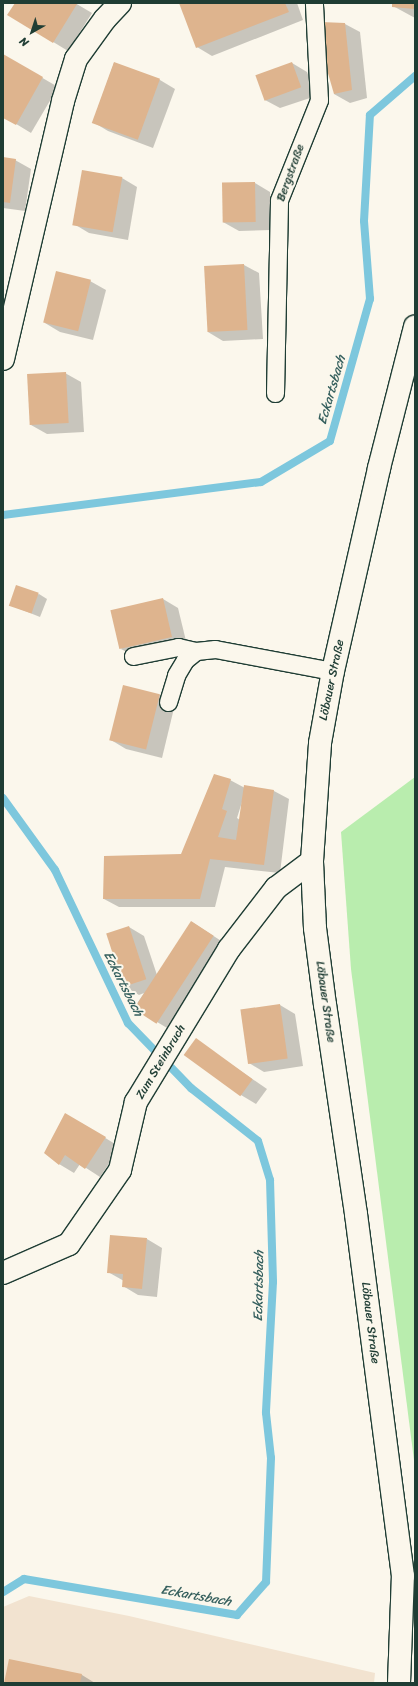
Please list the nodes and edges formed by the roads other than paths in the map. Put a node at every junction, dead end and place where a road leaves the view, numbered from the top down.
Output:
1 (120, 3) edge
2 (314, 3) edge
3 (415, 328) edge
4 (3, 359) edge
5 (276, 393) dead end
6 (196, 652) junction
7 (133, 656) dead end
8 (333, 671) junction
9 (168, 702) dead end
10 (312, 861) junction
11 (3, 1273) edge
12 (399, 1683) edge

1 - 4 main road
2 - 5 lane, Bergstraße
3 - 8 main road, Löbauer Straße
6 - 7 lane
6 - 8 lane
6 - 9 lane
8 - 10 main road, Löbauer Straße
10 - 11 main road, Zum Steinbruch
10 - 12 main road, Löbauer Straße

